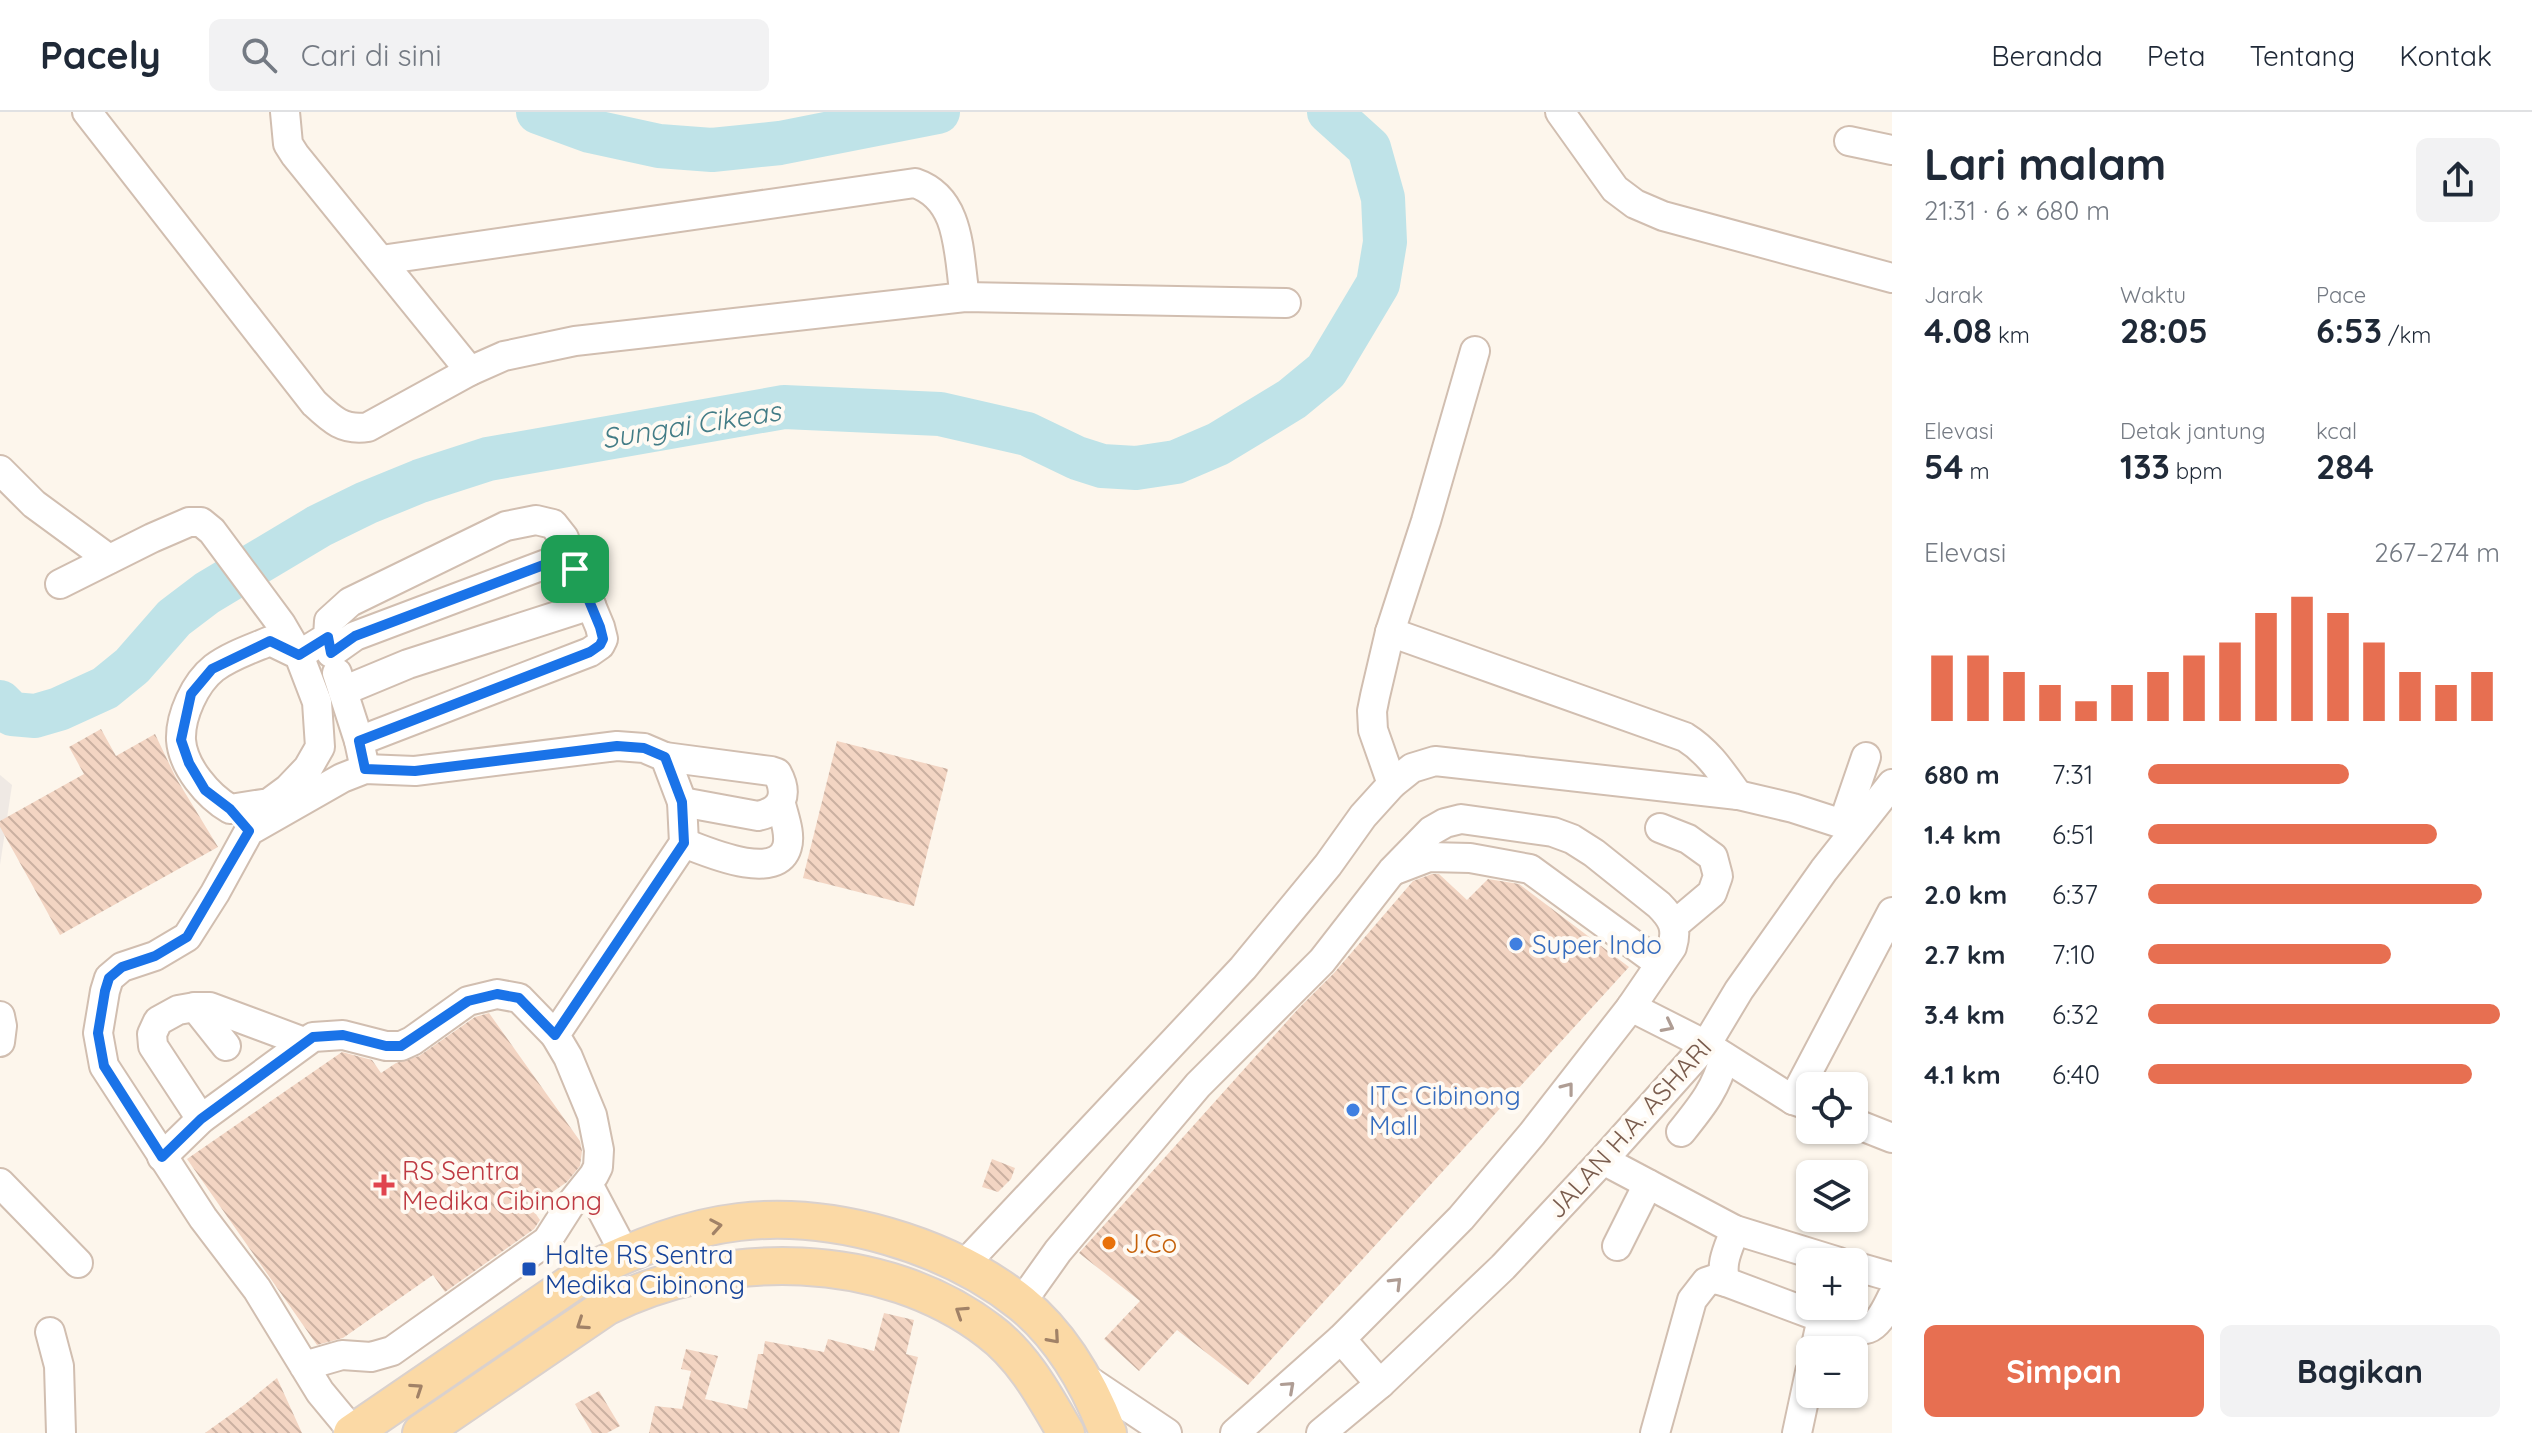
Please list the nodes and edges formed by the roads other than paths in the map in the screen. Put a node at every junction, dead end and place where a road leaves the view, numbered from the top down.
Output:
1 (87, 112) edge
2 (285, 112) edge
3 (1560, 112) edge
4 (1849, 141) dead end
5 (1892, 150) edge
6 (381, 260) junction
7 (1892, 278) edge
8 (965, 297) junction
9 (1286, 303) dead end
10 (1475, 351) dead end
11 (470, 371) junction
12 (0, 470) edge
13 (570, 555) junction
14 (109, 559) junction
15 (60, 584) dead end
16 (591, 605) junction
17 (1390, 632) junction
18 (330, 645) junction
19 (299, 655) junction
20 (343, 691) junction
21 (359, 741) junction
22 (665, 757) junction
23 (1866, 757) dead end
24 (365, 769) junction
25 (1392, 784) junction
26 (1892, 784) edge
27 (1738, 795) junction
28 (682, 802) junction
29 (781, 804) junction
30 (230, 809) junction
31 (1849, 826) junction
32 (1660, 828) dead end
33 (249, 831) junction
34 (684, 843) junction
35 (1392, 871) junction
36 (1892, 912) edge
37 (1674, 925) junction
38 (1660, 964) junction
39 (195, 1007) junction
40 (1631, 1007) junction
41 (0, 1016) edge
42 (555, 1035) junction
43 (0, 1042) edge
44 (304, 1042) junction
45 (226, 1046) dead end
46 (1715, 1051) junction
47 (1817, 1072) edge
48 (1796, 1099) edge
49 (201, 1119) junction
50 (1868, 1129) edge
51 (1681, 1132) dead end
52 (1892, 1138) edge
53 (162, 1157) junction
54 (1603, 1160) junction
55 (0, 1183) edge
56 (588, 1184) junction
57 (1648, 1184) junction
58 (1735, 1230) junction
59 (1617, 1246) dead end
60 (1796, 1249) edge
61 (625, 1254) junction
62 (78, 1263) dead end
63 (963, 1266) junction
64 (1868, 1270) edge
65 (1892, 1277) edge
66 (1726, 1282) junction
67 (1892, 1297) edge
68 (1015, 1299) junction
69 (1796, 1308) edge
70 (1829, 1320) edge
71 (50, 1332) dead end
72 (1341, 1339) junction
73 (304, 1366) junction
74 (1082, 1376) junction
75 (1380, 1384) junction
76 (1802, 1408) edge
77 (61, 1433) edge
78 (353, 1433) edge
79 (421, 1433) edge
80 (1066, 1433) edge
81 (1108, 1433) edge
82 (1167, 1433) edge
83 (1235, 1433) edge
84 (1321, 1433) edge
85 (1655, 1433) edge
86 (1797, 1433) edge

1 - 11 street
2 - 6 street
3 - 7 street
4 - 5 street
6 - 8 street
6 - 11 street
8 - 9 street
8 - 11 street
10 - 17 street
12 - 14 street
13 - 16 street
13 - 18 street
13 - 18 street
14 - 15 street
14 - 19 street
16 - 20 street
16 - 21 street
17 - 25 street
17 - 27 street
18 - 19 street
18 - 20 street
19 - 30 street
19 - 30 street
20 - 21 street
21 - 24 street
22 - 24 street
22 - 28 street
22 - 29 street
23 - 31 street
24 - 33 street
25 - 27 street
25 - 63 street
26 - 31 street, JALAN H.A. ASHARI
27 - 31 street
28 - 29 street
28 - 34 street
29 - 34 street
30 - 33 street
31 - 46 street, JALAN H.A. ASHARI
32 - 37 street
33 - 53 street
34 - 42 street
35 - 37 street
35 - 38 street
35 - 68 street
36 - 47 street
37 - 38 street
38 - 40 street
39 - 44 street
39 - 45 street
39 - 49 street
40 -> 46 street
72 -> 40 street
41 - 43 street
42 - 44 street
42 - 56 street
44 - 49 street
46 - 48 street
46 - 51 street
46 - 54 street, JALAN H.A. ASHARI
49 - 53 street
50 - 52 street
53 - 73 street
54 - 57 street
54 - 75 street, JALAN H.A. ASHARI
55 - 62 street
56 - 61 street
56 - 73 street
57 - 58 street
57 - 59 street
58 - 60 street
58 - 66 street
61 -> 63 main road
78 -> 61 main road
63 - 68 main road
64 - 65 street
66 - 69 street
66 - 85 street
67 - 70 street
68 -> 74 main road
71 - 77 street
72 - 75 street
83 -> 72 street
73 - 78 street
74 - 81 main road
74 - 82 street
75 - 84 street, JALAN H.A. ASHARI
76 - 86 street
80 -> 79 main road

